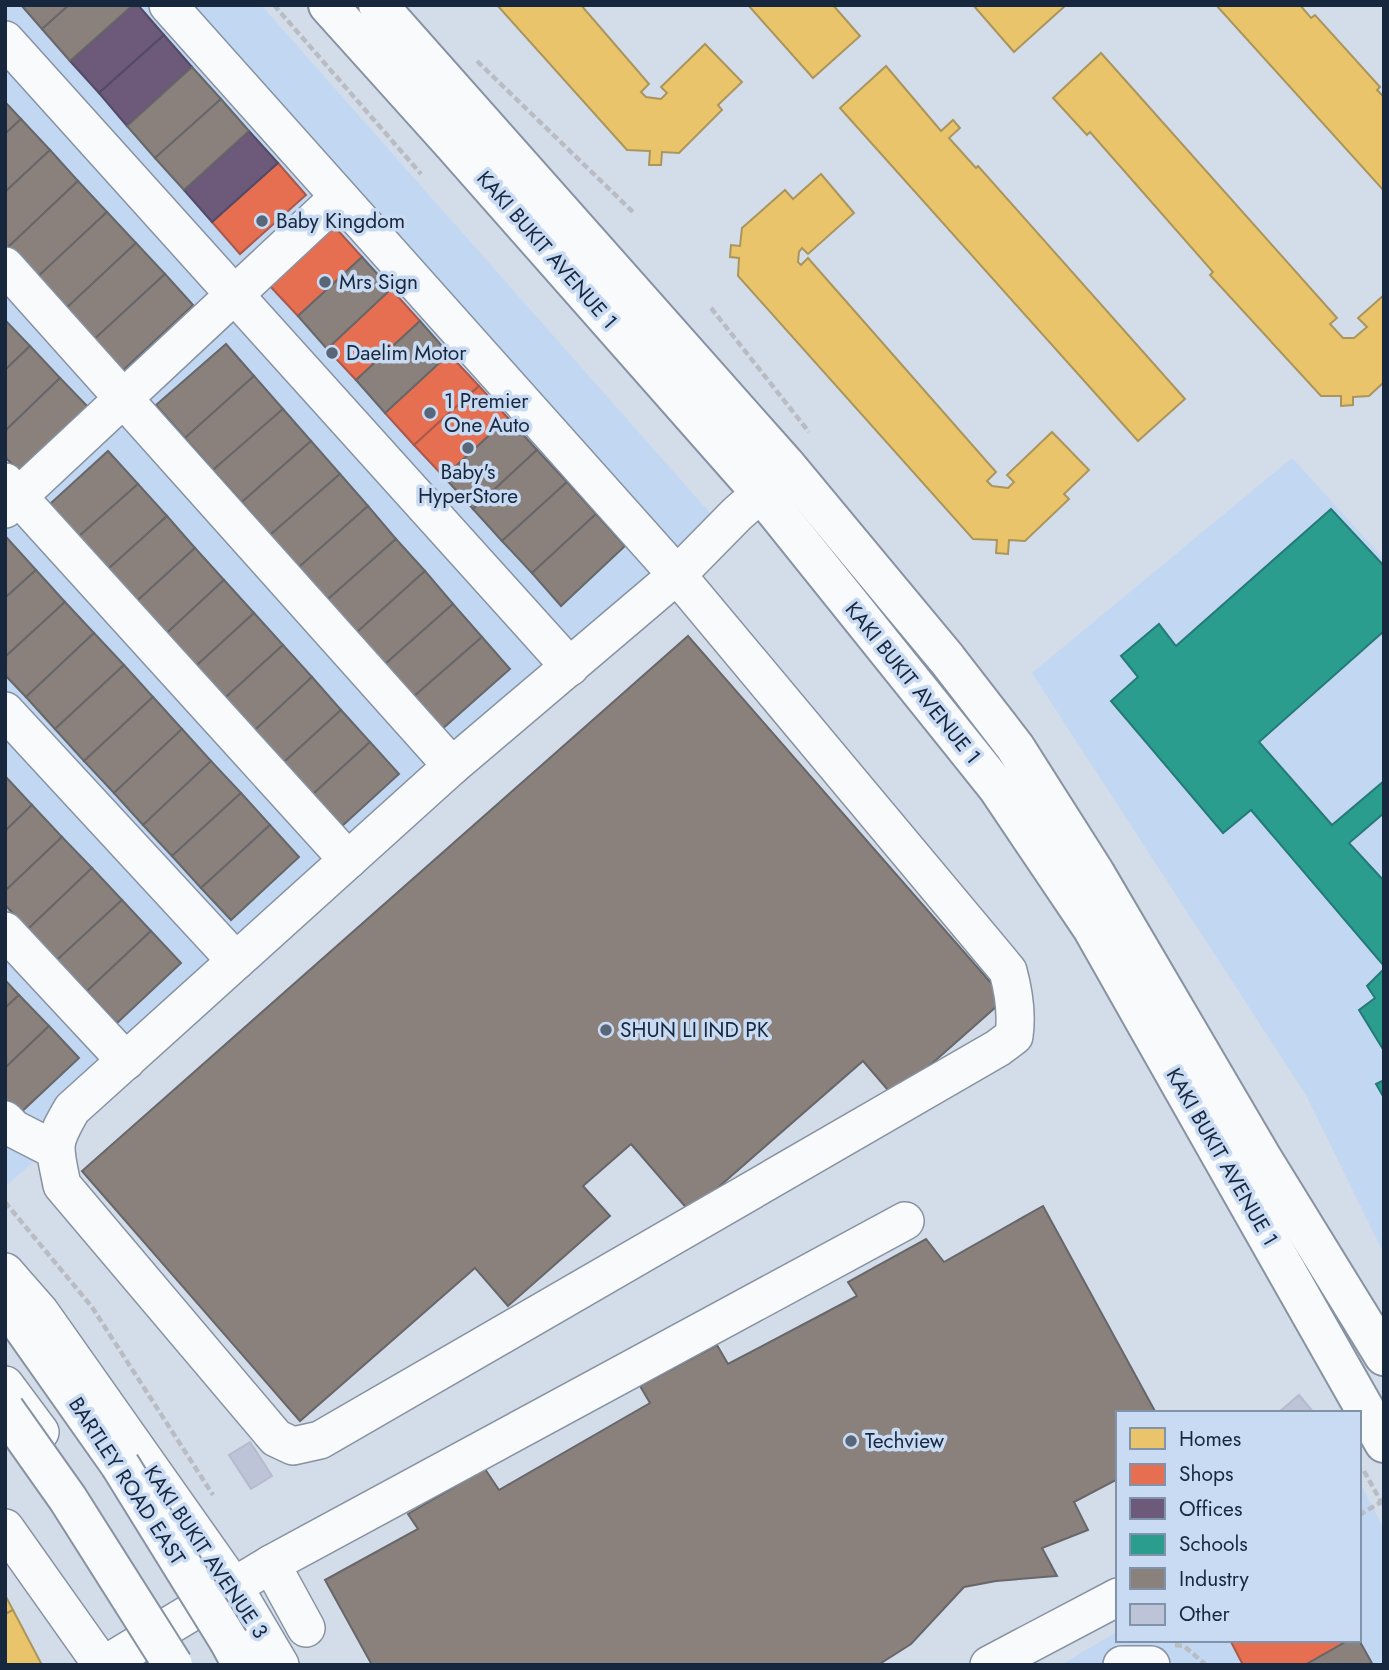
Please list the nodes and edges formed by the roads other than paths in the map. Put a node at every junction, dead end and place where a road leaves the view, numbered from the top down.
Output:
1 (168, 5) edge
2 (328, 5) edge
3 (378, 5) edge
4 (5, 40) edge
5 (339, 197) junction
6 (5, 266) edge
7 (235, 295) junction
8 (123, 398) junction
9 (761, 493) junction
10 (10, 496) edge
11 (677, 575) junction
12 (570, 667) junction
13 (5, 711) edge
14 (452, 766) junction
15 (348, 860) junction
16 (5, 931) edge
17 (236, 961) junction
18 (126, 1060) junction
19 (5, 1120) edge
20 (55, 1150) junction
21 (905, 1221) dead end
22 (5, 1272) edge
23 (5, 1302) edge
24 (1384, 1356) edge
25 (5, 1385) edge
26 (5, 1410) edge
27 (1384, 1443) edge
28 (5, 1528) edge
29 (271, 1564) junction
30 (234, 1587) junction
31 (1116, 1598) edge
32 (165, 1627) junction
33 (306, 1628) dead end
34 (103, 1665) edge
35 (173, 1665) edge
36 (187, 1665) edge
37 (242, 1665) edge
38 (280, 1665) edge
39 (989, 1665) edge
40 (1122, 1665) edge
41 (1151, 1665) edge

1 - 5 street
2 - 9 main road, KAKI BUKIT AVENUE 1
3 - 24 main road, KAKI BUKIT AVENUE 1
4 - 7 street
5 - 7 street
5 - 11 street
6 - 8 street
7 - 8 street
7 - 12 street
8 - 10 street
8 - 14 street
9 - 11 street
9 - 27 main road, KAKI BUKIT AVENUE 1
10 - 15 street
11 - 12 street
11 - 20 street
12 - 14 street
13 - 17 street
14 - 15 street
15 - 17 street
16 - 18 street
17 - 18 street
18 - 20 street
19 - 20 street
21 - 29 street
22 - 30 street, KAKI BUKIT AVENUE 3
23 - 37 main road, BARTLEY ROAD EAST, bridge
25 - 32 street
26 - 35 main road, bridge
28 - 34 street
29 - 30 street
29 - 33 street
30 - 32 street
30 - 38 street, KAKI BUKIT AVENUE 3
31 - 39 street
32 - 34 street
32 - 36 street
40 - 41 street

